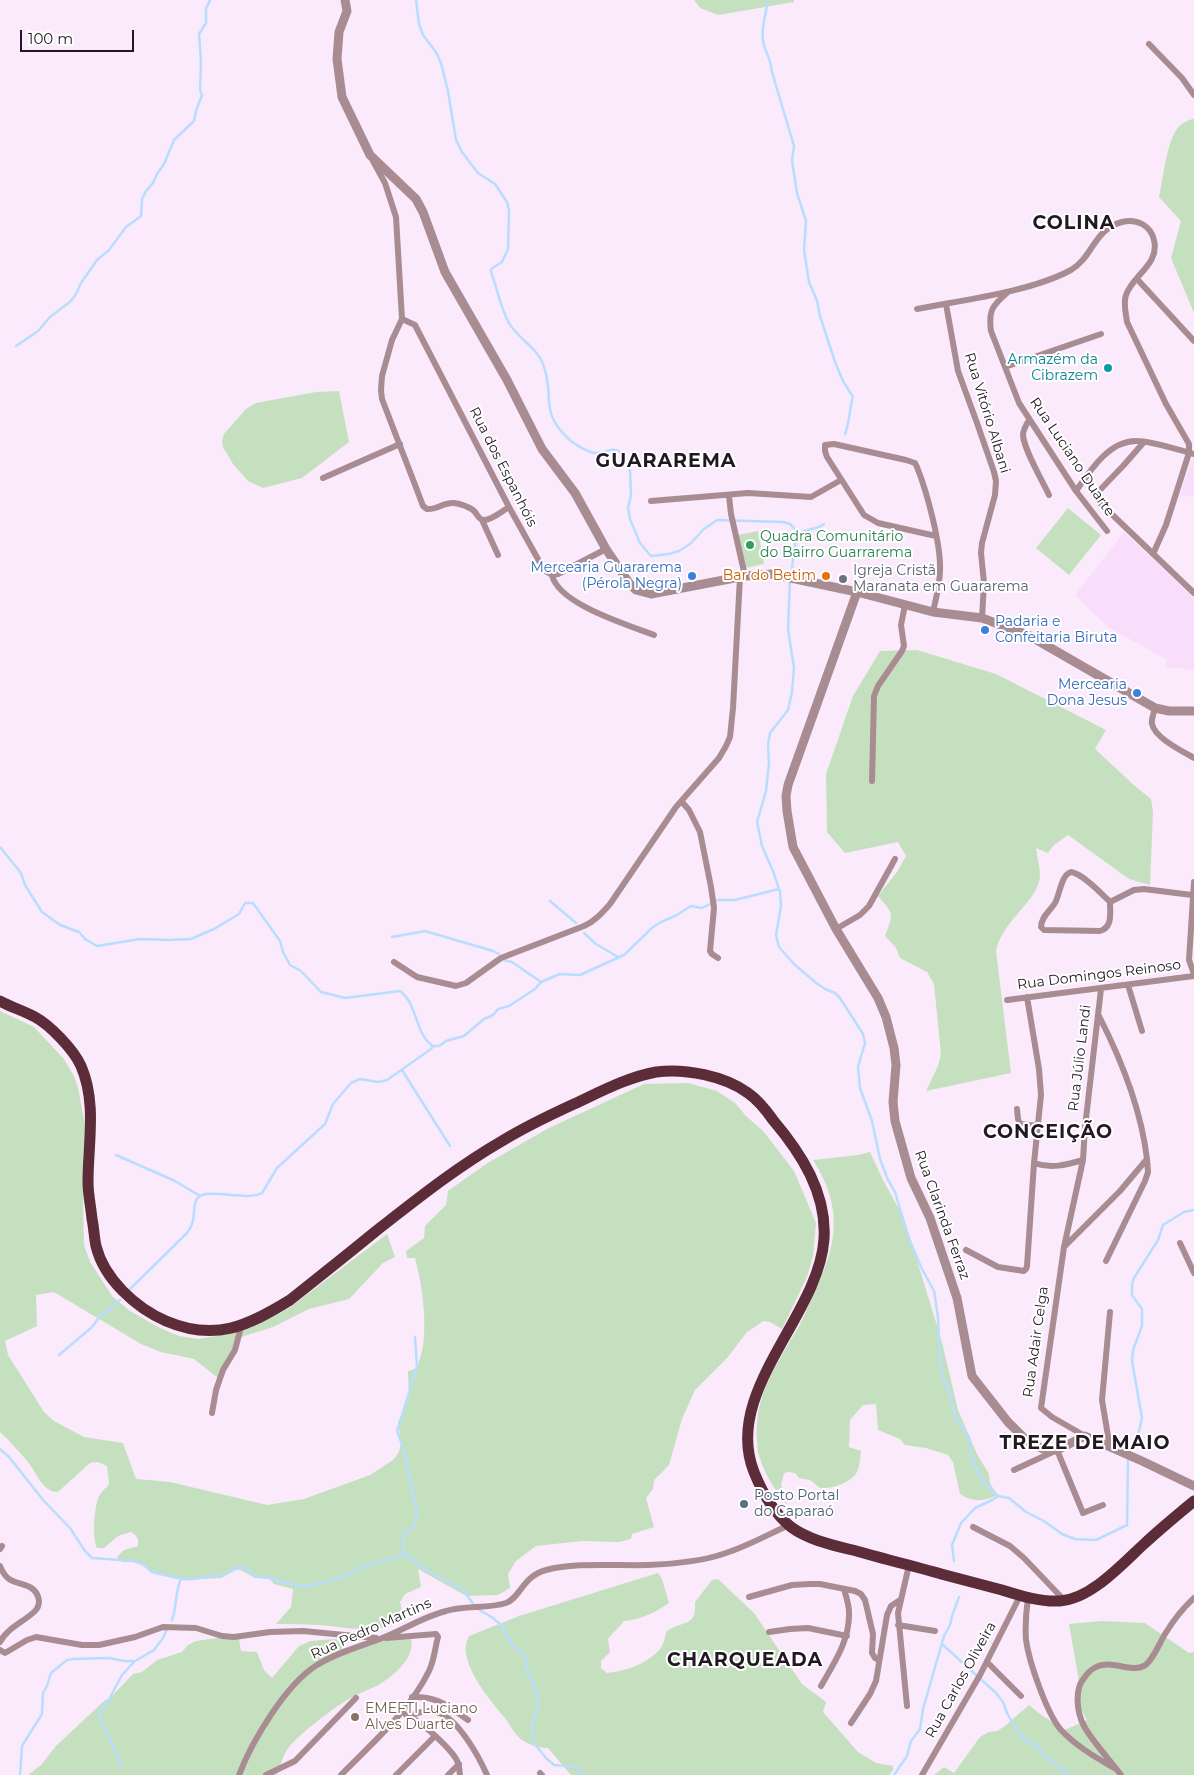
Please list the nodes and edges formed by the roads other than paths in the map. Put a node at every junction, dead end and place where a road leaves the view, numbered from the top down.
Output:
1 (345, 0) edge
2 (1149, 44) dead end
3 (1194, 95) edge
4 (370, 155) junction
5 (1137, 279) junction
6 (1010, 290) junction
7 (946, 304) junction
8 (917, 310) dead end
9 (402, 319) junction
10 (1101, 334) dead end
11 (1194, 341) edge
12 (1005, 367) junction
13 (1029, 420) junction
14 (1144, 442) junction
15 (400, 444) junction
16 (1191, 453) edge
17 (324, 478) dead end
18 (841, 480) junction
19 (1076, 491) junction
20 (1049, 494) dead end
21 (729, 496) junction
22 (651, 501) dead end
23 (509, 507) junction
24 (482, 520) junction
25 (1107, 531) dead end
26 (936, 536) junction
27 (606, 548) junction
28 (1153, 554) junction
29 (498, 555) dead end
30 (552, 576) junction
31 (743, 576) junction
32 (857, 592) junction
33 (1194, 593) edge
34 (905, 605) junction
35 (933, 612) junction
36 (982, 618) junction
37 (654, 635) dead end
38 (1155, 708) junction
39 (1194, 711) edge
40 (1194, 758) edge
41 (872, 781) dead end
42 (682, 802) junction
43 (895, 859) dead end
44 (1194, 882) edge
45 (1192, 895) junction
46 (1110, 902) junction
47 (836, 929) junction
48 (718, 958) dead end
49 (394, 962) dead end
50 (1194, 975) edge
51 (1128, 985) junction
52 (1101, 989) junction
53 (1027, 997) junction
54 (1007, 1000) dead end
55 (0, 1002) edge
56 (1098, 1015) junction
57 (1142, 1032) dead end
58 (1017, 1109) dead end
59 (1038, 1126) junction
60 (1147, 1159) junction
61 (1083, 1160) junction
62 (1034, 1163) junction
63 (1180, 1243) dead end
64 (1064, 1248) junction
65 (966, 1250) dead end
66 (1106, 1261) dead end
67 (1193, 1269) edge
68 (1110, 1312) dead end
69 (241, 1327) junction
70 (212, 1413) dead end
71 (1085, 1436) junction
72 (1110, 1448) junction
73 (1057, 1450) junction
74 (1014, 1470) dead end
75 (1194, 1486) edge
76 (1194, 1500) edge
77 (1103, 1505) dead end
78 (789, 1525) junction
79 (973, 1527) dead end
80 (909, 1565) junction
81 (0, 1566) edge
82 (844, 1589) junction
83 (1020, 1596) junction
84 (749, 1597) dead end
85 (1194, 1598) edge
86 (900, 1600) junction
87 (1065, 1601) junction
88 (898, 1625) junction
89 (935, 1631) dead end
90 (769, 1632) dead end
91 (847, 1636) junction
92 (380, 1639) junction
93 (0, 1642) edge
94 (0, 1650) edge
95 (879, 1660) junction
96 (987, 1662) junction
97 (820, 1686) dead end
98 (1022, 1696) dead end
99 (412, 1697) junction
100 (356, 1698) dead end
101 (907, 1706) dead end
102 (400, 1714) junction
103 (409, 1716) junction
104 (468, 1720) dead end
105 (851, 1723) dead end
106 (435, 1736) junction
107 (459, 1764) junction
108 (1119, 1772) edge
109 (239, 1775) edge
110 (266, 1775) edge
111 (340, 1775) edge
112 (396, 1775) edge
113 (448, 1775) edge
114 (460, 1775) edge
115 (487, 1775) edge
116 (922, 1775) edge

1 - 4 street
2 - 3 street
4 - 9 street
4 - 27 street
5 - 6 street
5 - 11 street
5 - 16 street
6 - 7 street
6 - 12 street, Rua Luciano Duarte
7 - 8 street
7 - 36 street, Rua Vitório Albani
9 - 15 street
9 - 23 street, Rua dos Espanhóis
10 - 12 street
12 - 13 street, Rua Luciano Duarte
13 - 19 street, Rua Luciano Duarte
13 - 20 street
14 - 16 street
14 - 19 street
14 - 28 street
15 - 17 street
15 - 24 street
16 - 28 street
18 - 21 street
18 - 26 street
18 - 26 street
19 - 25 street, Rua Luciano Duarte
21 - 22 street
21 - 31 street
23 - 24 street
23 - 30 street, Rua dos Espanhóis
24 - 29 street
26 - 35 street
27 - 30 street
27 - 31 street
28 - 33 street
30 - 37 street, Rua dos Espanhóis
31 - 32 street
31 - 42 street
32 - 34 street
32 - 47 street, Rua Clarinda Ferraz
34 - 35 street
34 - 41 street
35 - 36 street
36 - 38 street
38 - 39 street
38 - 40 street
42 - 48 street
42 - 49 street
43 - 47 street
44 - 45 street
45 - 46 street
45 - 50 street
46 - 46 street
47 - 73 street, Rua Clarinda Ferraz
50 - 51 street, Rua Domingos Reinoso
51 - 52 street, Rua Domingos Reinoso
51 - 57 street
52 - 53 street, Rua Domingos Reinoso
52 - 56 street, Rua Júlio Landi
53 - 54 street, Rua Domingos Reinoso
53 - 59 street
55 - 69 highway
56 - 60 street
56 - 61 street, Rua Júlio Landi
58 - 59 street
59 - 62 street
60 - 64 street
60 - 66 street
61 - 62 street
61 - 64 street, Rua Júlio Landi
62 - 65 street
63 - 67 street
64 - 71 street, Rua Adair Celga
68 - 72 street
69 - 70 street
69 - 78 highway
71 - 72 street, Rua Adair Celga
71 - 73 street
72 - 75 street, Rua Adair Celga
73 - 74 street
73 - 77 street
76 - 87 highway
78 - 80 highway
78 - 92 street, Rua Pedro Martins
79 - 87 street
80 - 83 highway
80 - 86 street
81 - 93 street
82 - 84 street
82 - 91 street
82 - 95 street
83 - 87 highway
83 - 96 street, Rua Carlos Oliveira
83 - 108 street
85 - 108 street
86 - 88 street
86 - 95 street
88 - 89 street
88 - 101 street
90 - 91 street
91 - 97 street
92 - 94 street
92 - 99 street
92 - 109 street, Rua Pedro Martins
95 - 105 street
96 - 98 street
96 - 116 street, Rua Carlos Oliveira
99 - 102 street
99 - 104 street
100 - 110 street
102 - 103 street
102 - 111 street
103 - 106 street
103 - 115 street
106 - 107 street
106 - 112 street
107 - 113 street
107 - 114 street

